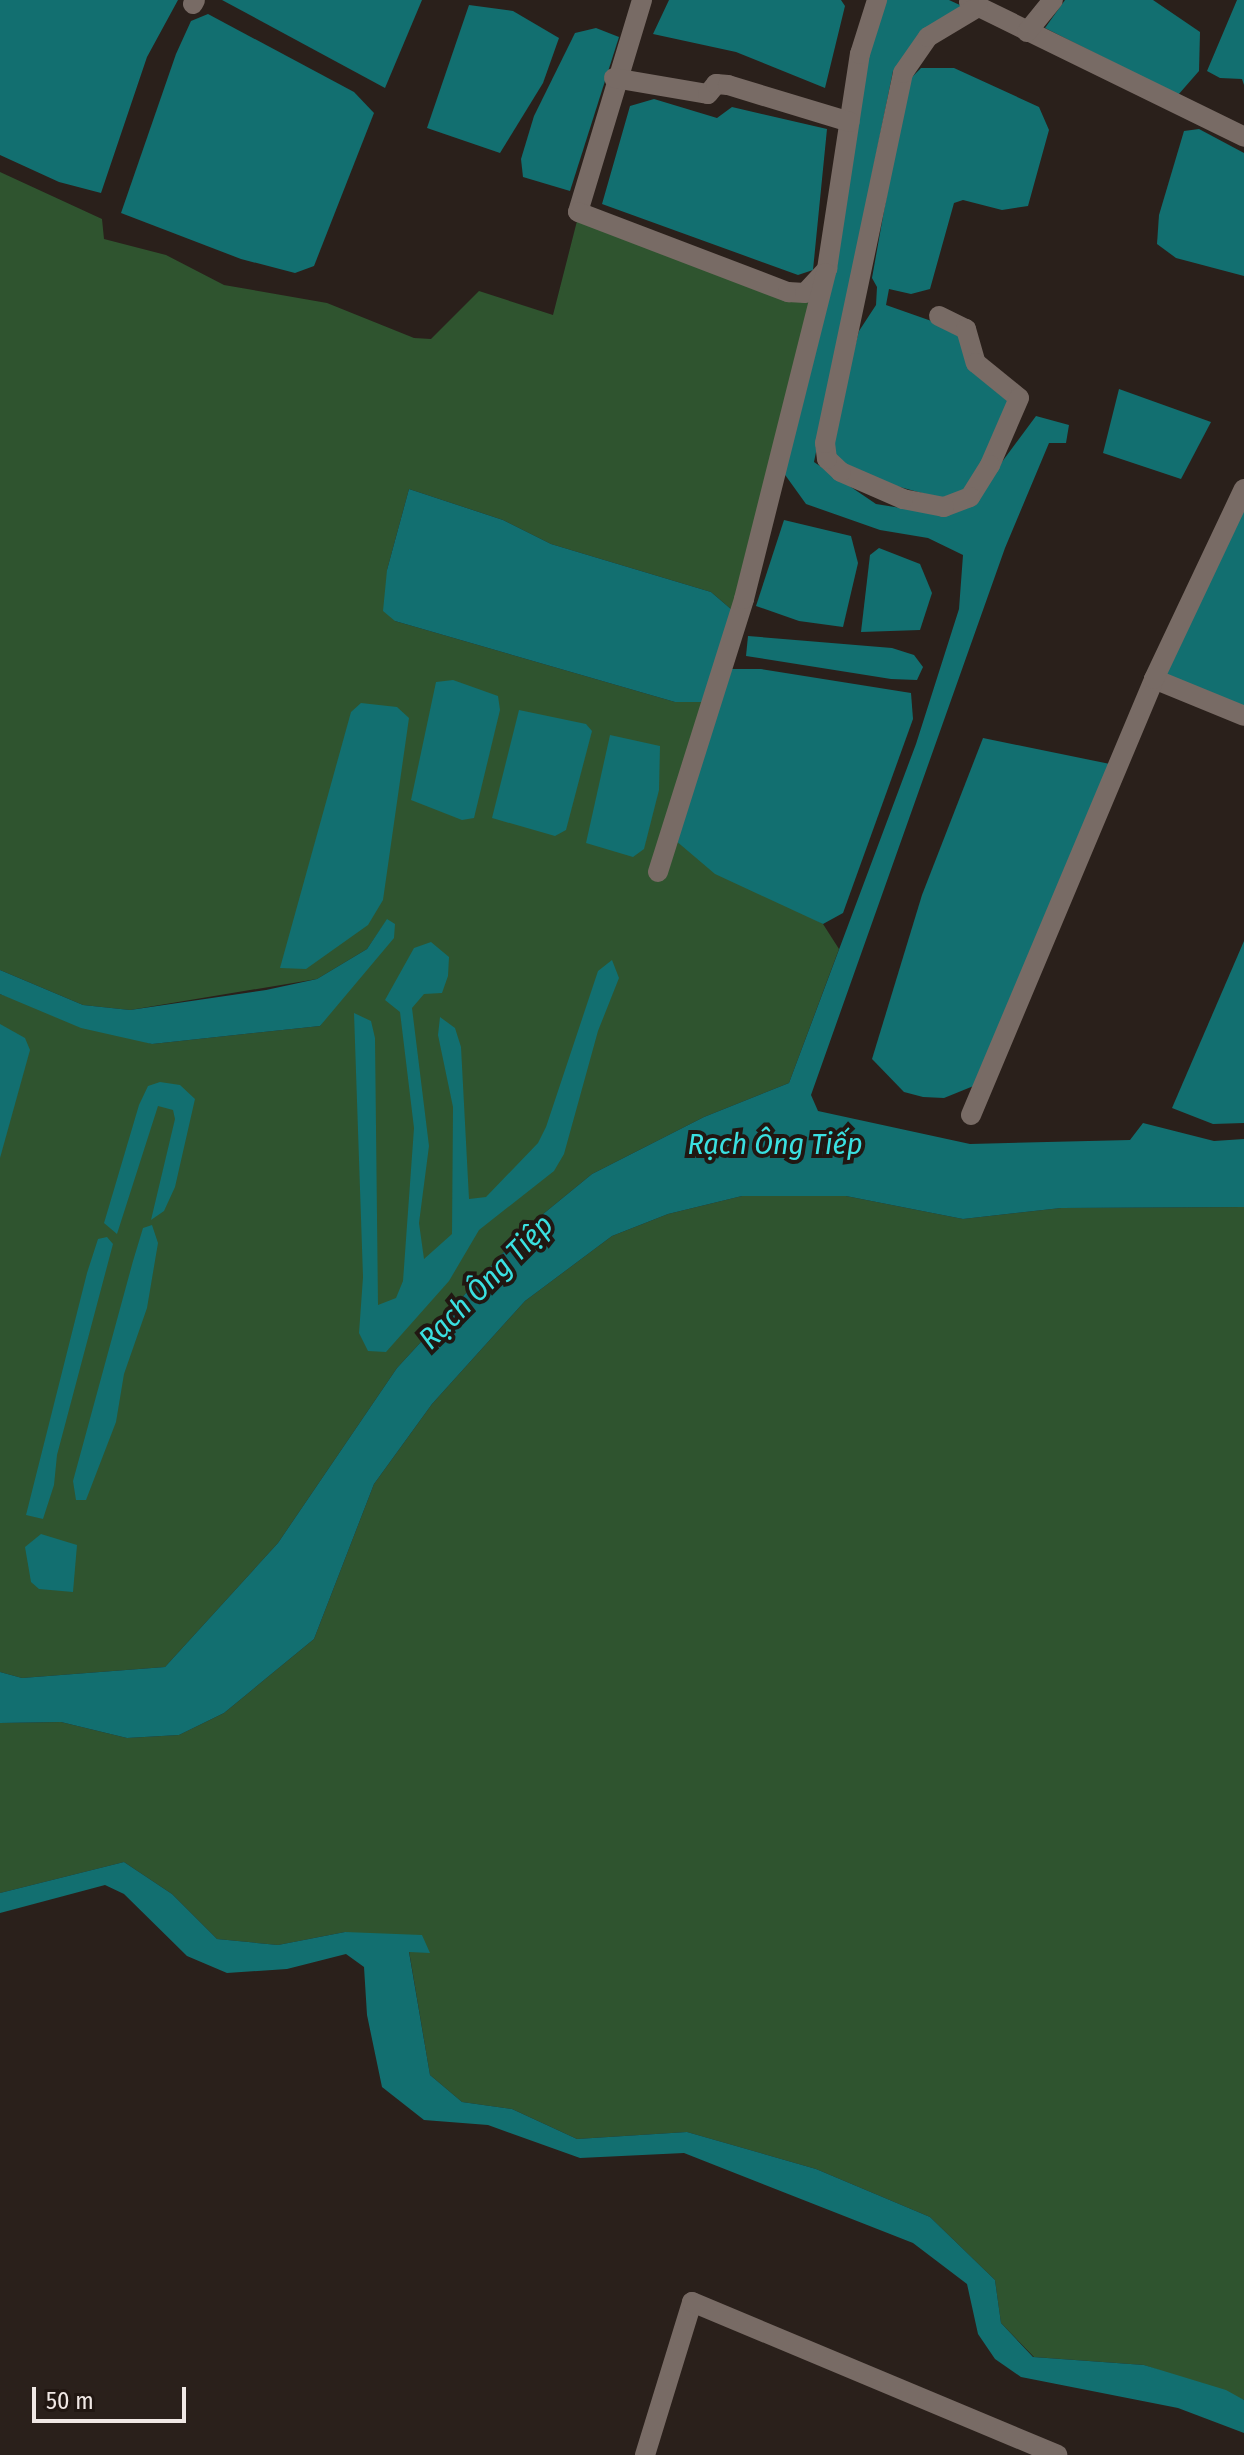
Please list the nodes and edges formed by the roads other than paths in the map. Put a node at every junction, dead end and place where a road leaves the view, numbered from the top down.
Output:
1 (642, 0) edge
2 (877, 0) edge
3 (1053, 0) edge
4 (972, 3) edge
5 (1027, 32) junction
6 (614, 78) junction
7 (850, 122) junction
8 (1244, 137) edge
9 (827, 269) junction
10 (939, 316) dead end
11 (1244, 489) edge
12 (1154, 679) junction
13 (1244, 716) edge
14 (658, 872) dead end
15 (971, 1115) dead end
16 (645, 2455) edge
17 (1057, 2455) edge

1 - 6 street
2 - 7 street
3 - 5 street
4 - 5 street
4 - 10 street
5 - 8 street
6 - 7 street
6 - 9 street
7 - 9 street
9 - 14 street
11 - 12 street
12 - 13 street
12 - 15 street
16 - 17 street

